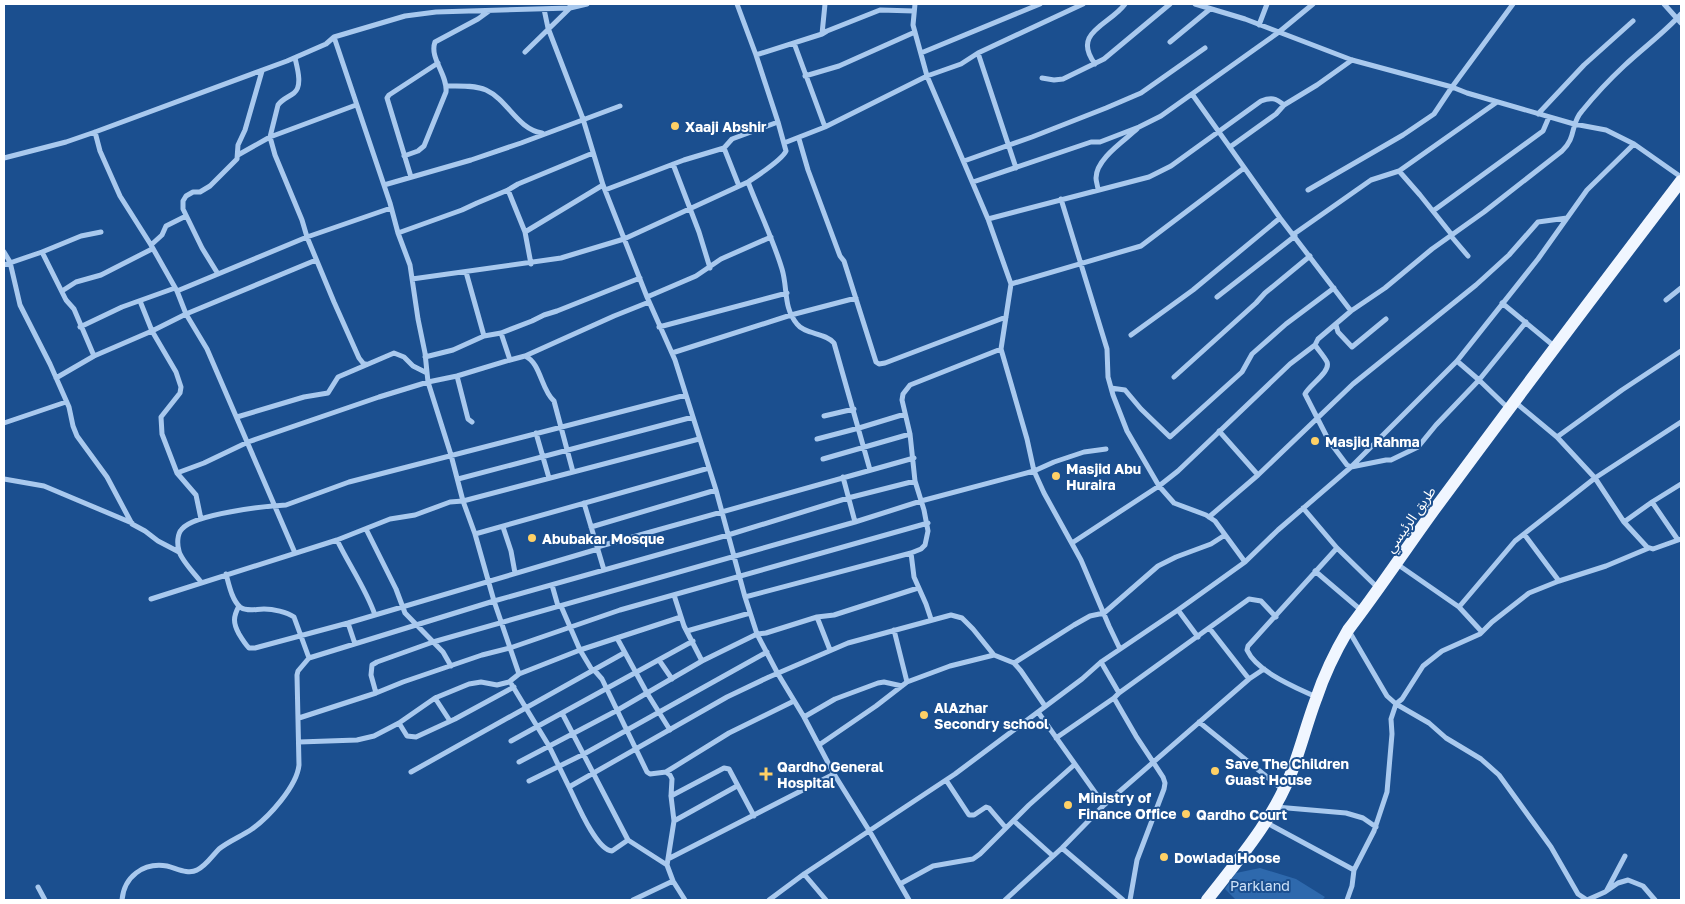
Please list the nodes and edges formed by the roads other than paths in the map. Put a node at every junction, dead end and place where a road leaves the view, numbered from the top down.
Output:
1 (587, 4) edge
2 (736, 4) edge
3 (825, 4) edge
4 (915, 4) edge
5 (1040, 4) edge
6 (1083, 4) edge
7 (1125, 4) edge
8 (1170, 4) edge
9 (1195, 4) edge
10 (1267, 4) edge
11 (1313, 4) edge
12 (1513, 4) edge
13 (1664, 4) edge
14 (536, 6) edge
15 (570, 6) edge
16 (544, 9) junction
17 (1210, 9) junction
18 (489, 11) junction
19 (914, 11) junction
20 (1681, 14) edge
21 (1633, 21) dead end
22 (1679, 21) edge
23 (1259, 25) junction
24 (548, 28) junction
25 (915, 32) junction
26 (1279, 32) junction
27 (822, 34) junction
28 (334, 37) junction
29 (1170, 42) dead end
30 (794, 43) junction
31 (1205, 48) dead end
32 (525, 52) dead end
33 (978, 52) junction
34 (921, 53) junction
35 (756, 55) junction
36 (295, 58) junction
37 (1352, 60) junction
38 (438, 63) junction
39 (1095, 64) junction
40 (262, 71) junction
41 (805, 76) junction
42 (928, 76) junction
43 (1042, 78) dead end
44 (447, 86) junction
45 (1452, 87) junction
46 (1192, 94) junction
47 (1497, 102) junction
48 (356, 105) junction
49 (620, 106) dead end
50 (1284, 106) junction
51 (1538, 114) junction
52 (1549, 117) junction
53 (583, 119) junction
54 (778, 122) junction
55 (1574, 124) junction
56 (825, 127) junction
57 (1139, 127) junction
58 (1219, 130) junction
59 (95, 132) junction
60 (544, 134) junction
61 (270, 137) junction
62 (799, 138) junction
63 (784, 143) junction
64 (1634, 144) junction
65 (1008, 145) junction
66 (1230, 147) junction
67 (724, 148) junction
68 (593, 153) junction
69 (238, 154) junction
70 (404, 156) junction
71 (4, 158) edge
72 (964, 160) junction
73 (673, 164) junction
74 (1016, 168) junction
75 (1244, 168) junction
76 (1399, 171) junction
77 (411, 177) junction
78 (1681, 179) edge
79 (748, 182) junction
80 (973, 182) junction
81 (384, 185) junction
82 (740, 186) junction
83 (604, 188) junction
84 (508, 190) junction
85 (1098, 190) junction
86 (1308, 190) dead end
87 (1061, 199) junction
88 (391, 208) junction
89 (690, 209) junction
90 (1433, 211) junction
91 (186, 216) junction
92 (1280, 218) junction
93 (1566, 218) junction
94 (988, 219) junction
95 (101, 232) dead end
96 (525, 232) junction
97 (398, 233) junction
98 (1294, 235) junction
99 (1452, 235) junction
100 (307, 238) junction
101 (624, 238) junction
102 (771, 238) junction
103 (151, 247) junction
104 (4, 252) edge
105 (42, 252) junction
106 (1310, 256) junction
107 (1468, 256) dead end
108 (316, 260) junction
109 (7, 263) edge
110 (532, 264) junction
111 (1080, 264) junction
112 (710, 268) junction
113 (466, 272) junction
114 (218, 274) junction
115 (640, 278) junction
116 (412, 279) junction
117 (1011, 284) junction
118 (1334, 288) junction
119 (1681, 288) edge
120 (176, 290) junction
121 (62, 291) junction
122 (787, 293) junction
123 (1217, 297) dead end
124 (856, 298) junction
125 (648, 300) junction
126 (1666, 300) dead end
127 (140, 301) junction
128 (1502, 303) junction
129 (1351, 311) junction
130 (186, 314) junction
131 (791, 315) junction
132 (1006, 317) junction
133 (1386, 319) dead end
134 (1526, 322) junction
135 (1336, 325) junction
136 (80, 327) junction
137 (660, 328) junction
138 (152, 331) junction
139 (501, 333) junction
140 (1131, 335) dead end
141 (484, 336) junction
142 (1315, 345) junction
143 (1555, 346) junction
144 (1001, 349) junction
145 (1681, 351) edge
146 (672, 353) junction
147 (94, 356) junction
148 (525, 356) junction
149 (425, 357) junction
150 (510, 360) junction
151 (1457, 361) junction
152 (366, 364) junction
153 (427, 373) junction
154 (457, 376) junction
155 (1174, 377) dead end
156 (56, 378) junction
157 (1479, 380) junction
158 (428, 382) junction
159 (1111, 388) junction
160 (686, 395) junction
161 (66, 402) junction
162 (1512, 406) junction
163 (854, 408) junction
164 (905, 414) junction
165 (824, 416) dead end
166 (237, 417) junction
167 (693, 417) junction
168 (1317, 419) junction
169 (472, 422) dead end
170 (1681, 422) edge
171 (4, 423) edge
172 (560, 428) junction
173 (859, 428) junction
174 (1220, 431) junction
175 (536, 433) junction
176 (910, 434) junction
177 (1557, 437) junction
178 (699, 439) junction
179 (817, 439) dead end
180 (248, 442) junction
181 (864, 447) junction
182 (1106, 449) dead end
183 (566, 451) junction
184 (451, 455) junction
185 (542, 457) junction
186 (914, 458) junction
187 (823, 459) dead end
188 (1351, 467) junction
189 (709, 468) junction
190 (870, 470) junction
191 (1034, 471) junction
192 (573, 472) junction
193 (177, 473) junction
194 (1258, 476) junction
195 (843, 477) junction
196 (549, 478) junction
197 (1595, 478) junction
198 (4, 479) edge
199 (458, 479) junction
200 (915, 482) junction
201 (1681, 484) edge
202 (1159, 486) junction
203 (716, 490) junction
204 (848, 498) junction
205 (463, 501) junction
206 (921, 501) junction
207 (1652, 502) junction
208 (584, 503) junction
209 (276, 506) junction
210 (1303, 508) junction
211 (722, 512) junction
212 (1209, 517) junction
213 (201, 519) junction
214 (855, 522) junction
215 (1624, 522) junction
216 (928, 523) junction
217 (132, 524) junction
218 (503, 527) junction
219 (591, 527) junction
220 (366, 529) junction
221 (475, 534) junction
222 (1524, 534) junction
223 (728, 535) junction
224 (1225, 535) junction
225 (1680, 539) edge
226 (336, 540) junction
227 (1072, 543) junction
228 (597, 548) junction
229 (1337, 548) junction
230 (1649, 548) junction
231 (179, 552) junction
232 (296, 553) junction
233 (911, 553) junction
234 (734, 556) junction
235 (1245, 562) junction
236 (1397, 564) junction
237 (604, 570) junction
238 (1315, 571) junction
239 (515, 573) junction
240 (226, 574) junction
241 (740, 577) junction
242 (489, 580) junction
243 (1559, 581) junction
244 (201, 582) junction
245 (552, 585) junction
246 (918, 588) junction
247 (1379, 589) junction
248 (674, 595) junction
249 (745, 597) junction
250 (151, 599) dead end
251 (494, 601) junction
252 (239, 606) junction
253 (402, 606) junction
254 (560, 606) junction
255 (1459, 607) junction
256 (1178, 610) junction
257 (1362, 611) junction
258 (750, 613) junction
259 (1104, 613) junction
260 (375, 615) junction
261 (681, 617) junction
262 (817, 617) junction
263 (1276, 617) junction
264 (931, 619) junction
265 (348, 623) junction
266 (502, 624) junction
267 (418, 625) junction
268 (570, 627) junction
269 (1210, 628) junction
270 (894, 630) junction
271 (1348, 630) junction
272 (687, 631) junction
273 (1482, 632) junction
274 (757, 634) junction
275 (302, 636) junction
276 (1198, 637) junction
277 (617, 638) junction
278 (693, 641) junction
279 (433, 642) junction
280 (355, 644) junction
281 (510, 648) junction
282 (1120, 649) junction
283 (580, 650) junction
284 (830, 650) junction
285 (767, 652) junction
286 (624, 653) junction
287 (994, 655) junction
288 (309, 658) junction
289 (659, 660) junction
290 (702, 661) junction
291 (1101, 662) junction
292 (1014, 663) junction
293 (451, 666) junction
294 (1264, 669) junction
295 (592, 670) junction
296 (635, 673) junction
297 (519, 674) junction
298 (778, 674) junction
299 (672, 679) junction
300 (1249, 679) junction
301 (509, 682) junction
302 (904, 684) junction
303 (514, 688) junction
304 (606, 689) junction
305 (376, 693) junction
306 (647, 693) junction
307 (1119, 693) junction
308 (1316, 697) junction
309 (435, 698) junction
310 (1114, 698) junction
311 (794, 701) junction
312 (1396, 704) junction
313 (1045, 706) junction
314 (526, 708) junction
315 (616, 711) junction
316 (658, 712) junction
317 (1038, 712) junction
318 (562, 713) junction
319 (804, 717) junction
320 (299, 718) junction
321 (450, 721) junction
322 (1198, 722) junction
323 (399, 723) junction
324 (537, 727) junction
325 (626, 730) junction
326 (670, 730) junction
327 (574, 733) junction
328 (1056, 738) junction
329 (511, 741) dead end
330 (299, 742) junction
331 (819, 745) junction
332 (549, 746) junction
333 (635, 749) junction
334 (584, 754) junction
335 (1153, 761) junction
336 (519, 762) dead end
337 (1074, 765) junction
338 (560, 767) junction
339 (411, 772) dead end
340 (666, 772) junction
341 (594, 773) junction
342 (834, 774) junction
343 (946, 780) junction
344 (529, 781) dead end
345 (737, 786) junction
346 (570, 787) junction
347 (1283, 790) junction
348 (671, 796) junction
349 (1104, 806) junction
350 (1275, 807) junction
351 (754, 816) junction
352 (674, 821) junction
353 (1014, 821) junction
354 (1266, 822) junction
355 (1376, 827) junction
356 (1006, 828) junction
357 (870, 832) junction
358 (628, 840) junction
359 (1062, 848) junction
360 (1053, 856) junction
361 (1625, 856) dead end
362 (668, 862) junction
363 (1354, 870) junction
364 (804, 874) junction
365 (673, 881) junction
366 (900, 884) junction
367 (38, 887) dead end
368 (1605, 892) junction
369 (45, 900) edge
370 (122, 900) edge
371 (633, 900) edge
372 (685, 900) edge
373 (769, 900) edge
374 (826, 900) edge
375 (909, 900) edge
376 (1005, 900) edge
377 (1123, 900) edge
378 (1130, 900) edge
379 (1207, 900) edge
380 (1347, 900) edge
381 (1587, 900) edge
382 (1655, 900) edge

1 - 15 street
2 - 35 street
3 - 27 street
4 - 19 street
5 - 34 street
6 - 33 street
7 - 39 street
8 - 39 street
9 - 17 street
10 - 23 street
11 - 26 street
12 - 45 street
13 - 22 street
14 - 16 street
14 - 18 street
15 - 16 street
15 - 24 street
16 - 24 street
17 - 23 street
17 - 29 street
18 - 28 street
18 - 38 street
19 - 25 street
19 - 27 street
20 - 22 street
21 - 51 street
22 - 55 street
23 - 26 street
24 - 32 street
24 - 53 street
25 - 34 street
25 - 41 street
26 - 37 street
26 - 46 street
27 - 30 street
28 - 36 street
28 - 48 street
30 - 35 street
30 - 41 street
31 - 65 street
33 - 42 street
33 - 65 street
34 - 42 street
35 - 54 street
36 - 40 street
36 - 61 street
37 - 45 street
37 - 50 street
38 - 44 street
38 - 70 street
39 - 43 street
40 - 59 street
40 - 69 street
41 - 56 street
42 - 56 street
42 - 72 street
44 - 60 street
44 - 70 street
45 - 47 street
45 - 86 street
46 - 57 street
46 - 58 street
47 - 51 street
47 - 76 street
48 - 61 street
48 - 81 street
49 - 53 street
50 - 58 street
50 - 66 street
51 - 52 street
52 - 55 street
52 - 90 street
53 - 60 street
53 - 68 street
54 - 63 street
54 - 67 street
55 - 64 street
55 - 99 street
56 - 62 street
57 - 74 street
57 - 85 street
58 - 66 street
58 - 85 street
59 - 71 street
59 - 103 street
60 - 77 street
61 - 69 street
61 - 100 street
62 - 63 street
62 - 124 street
63 - 79 street
64 - 78 street
64 - 93 street
65 - 72 street
65 - 74 street
66 - 75 street
67 - 73 street
67 - 82 street
68 - 83 street
68 - 84 street
69 - 91 street
70 - 77 street
72 - 80 street
73 - 83 street
73 - 89 street
74 - 80 street
75 - 92 street
75 - 111 street
76 - 90 street
76 - 98 street
77 - 81 street
78 - 143 main road, طريق الرئيسي
79 - 82 street
79 - 102 street
80 - 94 street
81 - 88 street
82 - 89 street
83 - 96 street
83 - 101 street
84 - 96 street
84 - 97 street
85 - 87 street
87 - 94 street
87 - 111 street
88 - 97 street
88 - 100 street
89 - 101 street
89 - 112 street
90 - 99 street
91 - 103 street
91 - 114 street
92 - 98 street
92 - 140 street
93 - 128 street
93 - 168 street
94 - 117 street
95 - 105 street
96 - 110 street
97 - 116 street
98 - 106 street
98 - 123 street
99 - 107 street
99 - 129 street
100 - 108 street
100 - 114 street
101 - 110 street
101 - 115 street
102 - 112 street
102 - 122 street
103 - 120 street
103 - 121 street
104 - 109 street
105 - 109 street
105 - 121 street
106 - 118 street
106 - 155 street
108 - 130 street
108 - 152 street
109 - 156 street
110 - 113 street
111 - 117 street
111 - 159 street
112 - 125 street
113 - 116 street
113 - 141 street
114 - 120 street
115 - 125 street
115 - 139 street
116 - 149 street
117 - 132 street
118 - 129 street
118 - 159 street
119 - 126 street
120 - 127 street
120 - 130 street
121 - 136 street
122 - 131 street
122 - 137 street
124 - 131 street
124 - 132 street
125 - 137 street
125 - 148 street
127 - 136 street
127 - 138 street
128 - 134 street
128 - 151 street
129 - 135 street
130 - 138 street
130 - 166 street
131 - 146 street
131 - 163 street
132 - 144 street
133 - 135 street
134 - 143 street
134 - 157 street
135 - 142 street
136 - 147 street
137 - 146 street
138 - 147 street
138 - 193 street
139 - 141 street
139 - 150 street
141 - 149 street
142 - 168 street
142 - 174 street
143 - 162 main road, طريق الرئيسي
144 - 164 street
144 - 191 street
145 - 177 street
146 - 160 street
147 - 156 street
148 - 150 street
148 - 172 street
149 - 153 street
150 - 154 street
151 - 157 street
151 - 188 street
152 - 153 street
152 - 166 street
153 - 158 street
154 - 158 street
154 - 169 street
156 - 161 street
157 - 162 street
157 - 188 street
158 - 180 street
158 - 184 street
159 - 202 street
160 - 167 street
160 - 172 street
161 - 171 street
161 - 217 street
162 - 177 street
162 - 236 main road, طريق الرئيسي
163 - 165 street
163 - 173 street
164 - 173 street
164 - 176 street
166 - 180 street
167 - 178 street
167 - 183 street
168 - 188 street
168 - 194 street
170 - 197 street
172 - 175 street
172 - 183 street
173 - 179 street
173 - 181 street
174 - 194 street
174 - 202 street
175 - 184 street
175 - 185 street
176 - 181 street
176 - 186 street
177 - 197 street
178 - 189 street
178 - 192 street
180 - 193 street
180 - 209 street
181 - 187 street
181 - 190 street
182 - 191 street
183 - 185 street
183 - 192 street
184 - 199 street
184 - 209 street
185 - 196 street
185 - 199 street
186 - 190 street
186 - 200 street
188 - 210 street
189 - 203 street
189 - 208 street
190 - 195 street
191 - 206 street
191 - 227 street
192 - 196 street
193 - 213 street
194 - 212 street
195 - 204 street
195 - 211 street
196 - 205 street
197 - 215 street
197 - 222 street
198 - 217 street
199 - 205 street
200 - 204 street
200 - 206 street
201 - 207 street
202 - 212 street
202 - 227 street
203 - 211 street
203 - 219 street
204 - 214 street
204 - 223 street
205 - 220 street
205 - 221 street
206 - 214 street
206 - 216 street
207 - 215 street
207 - 225 street
208 - 218 street
208 - 219 street
209 - 213 street
209 - 232 street
210 - 229 street
210 - 235 street
211 - 223 street
211 - 228 street
212 - 224 street
213 - 231 street
214 - 234 street
215 - 230 street
216 - 233 street
216 - 241 street
217 - 231 street
218 - 221 street
218 - 239 street
219 - 228 street
220 - 226 street
220 - 253 street
221 - 242 street
222 - 243 street
222 - 255 street
223 - 234 street
223 - 237 street
224 - 235 street
224 - 259 street
225 - 230 street
226 - 232 street
226 - 260 street
227 - 259 street
228 - 237 street
228 - 239 street
229 - 238 street
229 - 247 street
230 - 243 street
231 - 244 street
232 - 240 street
233 - 246 street
233 - 249 street
234 - 241 street
234 - 254 street
235 - 256 street
236 - 247 main road, طريق الرئيسي
236 - 255 street
237 - 245 street
238 - 257 street
238 - 263 street
239 - 242 street
240 - 244 street
240 - 252 street
241 - 248 street
241 - 249 street
242 - 251 street
242 - 253 street
243 - 273 street
244 - 250 street
245 - 251 street
245 - 254 street
246 - 262 street
246 - 264 street
247 - 257 main road, طريق الرئيسي
248 - 261 street
248 - 268 street
249 - 258 street
251 - 266 street
251 - 267 street
252 - 275 street
252 - 275 street
253 - 260 street
253 - 267 street
254 - 266 street
254 - 268 street
255 - 273 street
256 - 276 street
256 - 282 street
257 - 271 main road, طريق الرئيسي
258 - 272 street
258 - 274 street
259 - 282 street
259 - 292 street
260 - 265 street
261 - 272 street
261 - 277 street
262 - 274 street
262 - 284 street
263 - 269 street
263 - 294 street
264 - 270 street
264 - 287 street
265 - 275 street
265 - 280 street
266 - 279 street
266 - 281 street
267 - 279 street
267 - 280 street
268 - 281 street
268 - 283 street
269 - 276 street
269 - 300 street
270 - 284 street
270 - 302 street
271 - 308 main road, طريق الرئيسي
271 - 312 street
272 - 278 street
273 - 312 street
274 - 285 street
274 - 290 street
275 - 288 street
276 - 307 street
277 - 283 street
277 - 286 street
278 - 289 street
278 - 290 street
279 - 293 street
279 - 305 street
280 - 288 street
281 - 293 street
281 - 297 street
282 - 291 street
283 - 295 street
283 - 297 street
284 - 298 street
285 - 298 street
285 - 316 street
286 - 295 street
286 - 296 street
287 - 292 street
287 - 302 street
288 - 320 street
289 - 296 street
289 - 299 street
290 - 299 street
291 - 307 street
291 - 313 street
292 - 313 street
293 - 305 street
294 - 300 street
294 - 308 street
295 - 304 street
295 - 314 street
296 - 304 street
296 - 306 street
297 - 301 street
298 - 311 street
298 - 326 street
299 - 306 street
300 - 322 street
301 - 303 street
301 - 309 street
302 - 319 street
302 - 331 street
303 - 314 street
303 - 321 street
304 - 315 street
304 - 318 street
305 - 320 street
306 - 315 street
306 - 316 street
307 - 310 street
308 - 347 main road, طريق الرئيسي
309 - 321 street
309 - 323 street
310 - 328 street
310 - 335 street
311 - 319 street
311 - 340 street
312 - 355 street
312 - 381 street
313 - 317 street
314 - 324 street
314 - 339 street
315 - 325 street
315 - 327 street
316 - 325 street
316 - 326 street
317 - 328 street
317 - 343 street
318 - 324 street
318 - 327 street
319 - 331 street
320 - 330 street
321 - 323 street
322 - 335 street
322 - 347 street
323 - 330 street
324 - 329 street
324 - 332 street
325 - 333 street
325 - 334 street
326 - 333 street
327 - 332 street
327 - 334 street
328 - 337 street
330 - 370 street
331 - 342 street
332 - 336 street
332 - 338 street
333 - 340 street
333 - 341 street
334 - 338 street
334 - 341 street
335 - 349 street
335 - 378 street
337 - 349 street
337 - 353 street
338 - 344 street
338 - 346 street
340 - 348 street
341 - 346 street
341 - 358 street
342 - 351 street
342 - 357 street
343 - 356 street
343 - 357 street
345 - 348 street
345 - 351 street
345 - 352 street
346 - 358 street
347 - 350 main road, طريق الرئيسي
348 - 352 street
349 - 359 street
350 - 354 main road, طريق الرئيسي
350 - 355 street
351 - 362 street
352 - 362 street
353 - 356 street
353 - 360 street
354 - 363 street
354 - 379 main road, طريق الرئيسي
355 - 363 street
356 - 366 street
357 - 364 street
357 - 366 street
358 - 362 street
359 - 360 street
359 - 377 street
360 - 376 street
361 - 368 street
362 - 365 street
363 - 380 street
364 - 373 street
364 - 374 street
365 - 371 street
365 - 372 street
366 - 375 street
367 - 369 street
368 - 381 street
368 - 382 street

